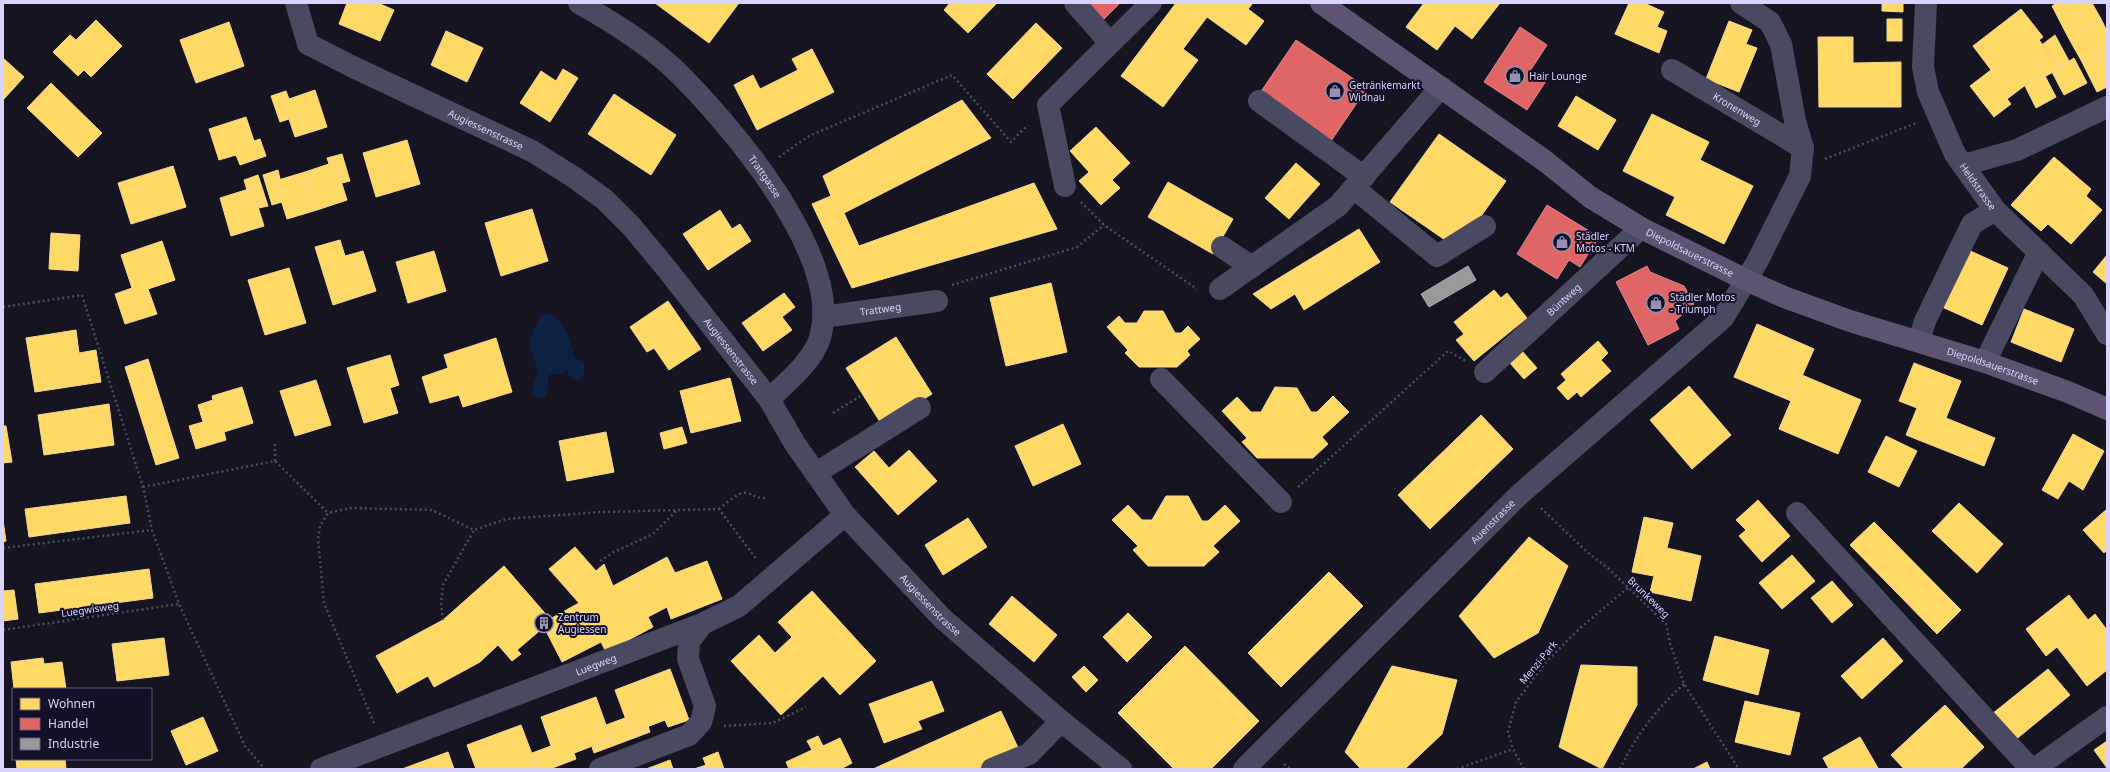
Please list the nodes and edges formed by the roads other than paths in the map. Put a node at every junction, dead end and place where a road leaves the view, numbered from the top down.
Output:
1 (296, 3) edge
2 (579, 3) edge
3 (1074, 3) edge
4 (1151, 3) edge
5 (1741, 3) edge
6 (1926, 3) edge
7 (1329, 5) edge
8 (1110, 42) junction
9 (1672, 70) dead end
10 (1440, 87) junction
11 (1259, 101) dead end
12 (2107, 107) edge
13 (1803, 148) junction
14 (1963, 165) junction
15 (1359, 182) junction
16 (1065, 186) road end
17 (1995, 210) junction
18 (1484, 226) dead end
19 (1641, 228) junction
20 (1222, 247) dead end
21 (2038, 252) junction
22 (1252, 267) junction
23 (1746, 280) junction
24 (1220, 289) road end
25 (937, 301) road end
26 (824, 317) junction
27 (2107, 334) edge
28 (1919, 341) junction
29 (1985, 362) junction
30 (1485, 372) road end
31 (1161, 379) dead end
32 (769, 398) junction
33 (920, 408) dead end
34 (2107, 409) edge
35 (816, 473) junction
36 (1281, 502) road end
37 (1797, 513) dead end
38 (845, 515) junction
39 (702, 624) junction
40 (2107, 718) edge
41 (1061, 721) junction
42 (327, 766) edge
43 (600, 769) edge
44 (992, 769) edge
45 (1121, 769) edge
46 (1244, 769) edge
47 (2032, 769) edge

1 - 32 street, Augiessenstrasse
2 - 26 street, Trattgasse
3 - 8 street
4 - 8 street
5 - 13 street
6 - 14 street, Heldstrasse
7 - 10 main road, Diepoldsauerstrasse
8 - 16 street
9 - 13 street, Kronenweg
10 - 15 street
10 - 19 main road, Diepoldsauerstrasse
11 - 15 street
12 - 14 street
13 - 23 street, Auenstrasse
14 - 17 street, Heldstrasse
15 - 18 street
15 - 22 street
17 - 21 street, Heldstrasse
17 - 28 street
19 - 23 main road, Diepoldsauerstrasse
19 - 30 street, Büntweg
20 - 22 street
21 - 27 street, Heldstrasse
21 - 29 street
22 - 24 street
23 - 28 main road, Diepoldsauerstrasse
23 - 46 street, Auenstrasse
25 - 26 street, Trattweg
26 - 32 street, Trattgasse
28 - 29 main road, Diepoldsauerstrasse
29 - 34 main road, Diepoldsauerstrasse
31 - 36 street
32 - 35 street, Augiessenstrasse
33 - 35 street
35 - 38 street, Augiessenstrasse
37 - 47 street
38 - 39 street, Luegweg
38 - 41 street, Augiessenstrasse
39 - 42 street, Luegweg
39 - 43 street
40 - 47 street
41 - 44 street
41 - 45 street, Augiessenstrasse

